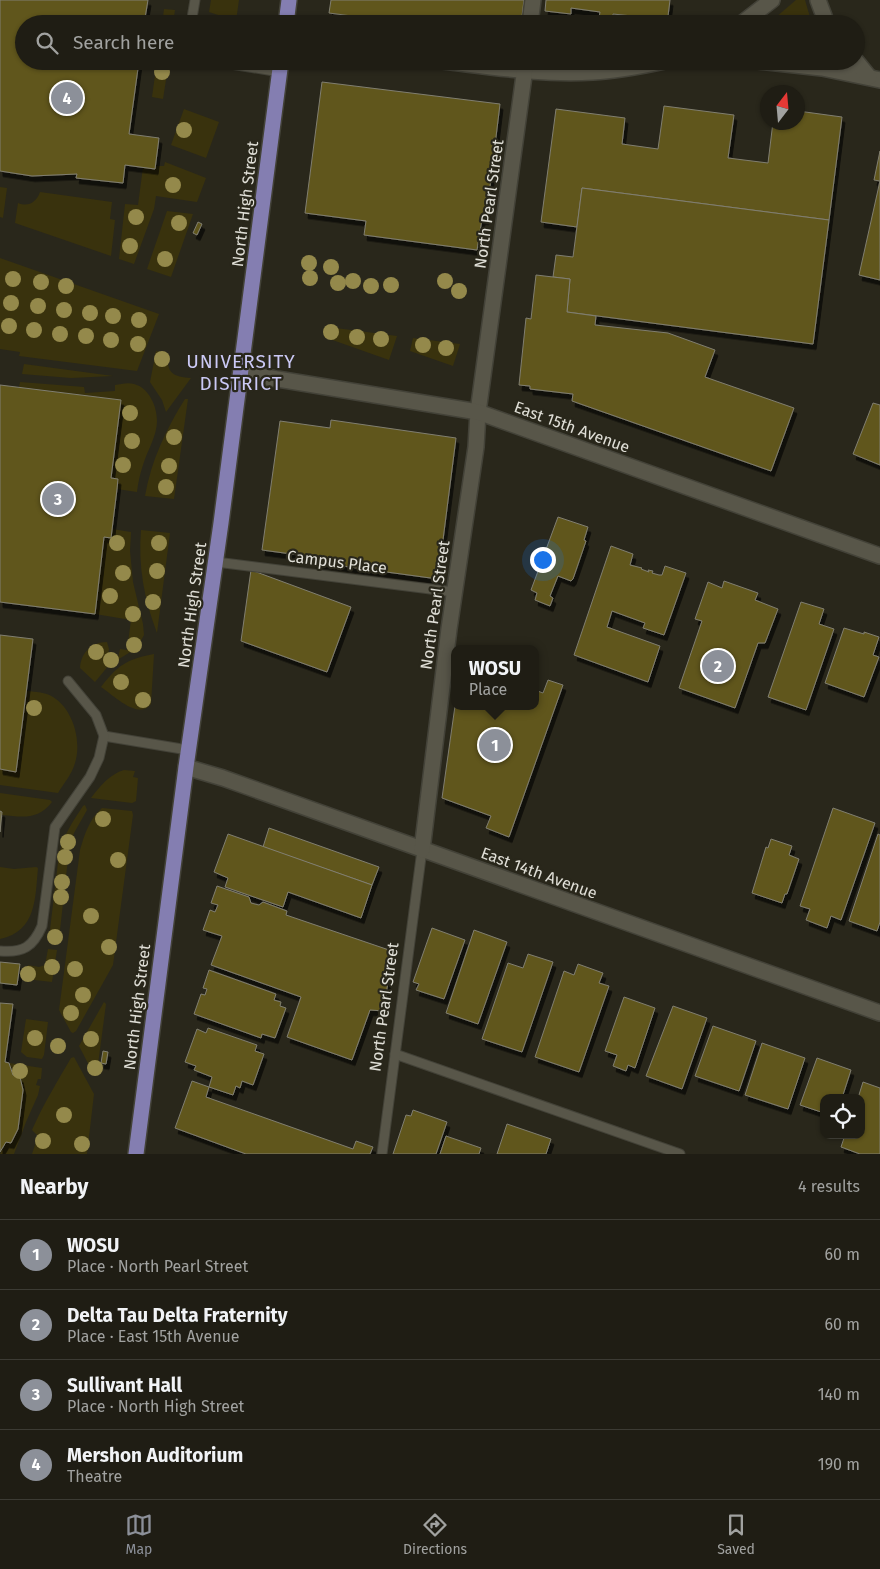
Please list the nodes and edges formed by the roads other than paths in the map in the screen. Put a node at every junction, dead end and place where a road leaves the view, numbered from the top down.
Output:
1 (195, 0) edge
2 (289, 0) edge
3 (533, 0) edge
4 (772, 0) edge
5 (818, 0) edge
6 (192, 15) edge
7 (287, 15) edge
8 (531, 15) edge
9 (753, 15) edge
10 (824, 15) edge
11 (280, 70) edge
12 (524, 70) edge
13 (571, 70) edge
14 (611, 70) edge
15 (831, 70) edge
16 (865, 70) edge
17 (874, 79) edge
18 (241, 373) junction
19 (478, 412) junction
20 (880, 556) edge
21 (216, 562) junction
22 (454, 592) junction
23 (68, 681) dead end
24 (104, 736) junction
25 (188, 750) junction
26 (186, 767) junction
27 (422, 850) junction
28 (0, 951) edge
29 (880, 1013) edge
30 (395, 1054) junction
31 (136, 1154) edge
32 (382, 1154) edge
33 (680, 1154) edge

1 - 6 lane
2 - 7 main road
3 - 8 street
4 - 9 street
5 - 10 street
11 - 18 main road, North High Street
12 - 19 street, North Pearl Street
13 - 14 street
15 - 17 street
16 - 17 street
18 - 19 street, East 15th Avenue
18 - 21 main road, North High Street
19 - 20 street, East 15th Avenue
19 - 22 street, North Pearl Street
21 - 22 lane, Campus Place
21 - 25 main road, North High Street
22 - 27 street, North Pearl Street
23 - 24 lane
24 - 25 lane
24 - 28 lane
25 - 26 main road, North High Street
26 - 27 street, East 14th Avenue
26 - 31 main road, North High Street
27 - 29 street, East 14th Avenue
27 - 30 lane, North Pearl Street
30 - 32 lane, North Pearl Street
30 - 33 lane

